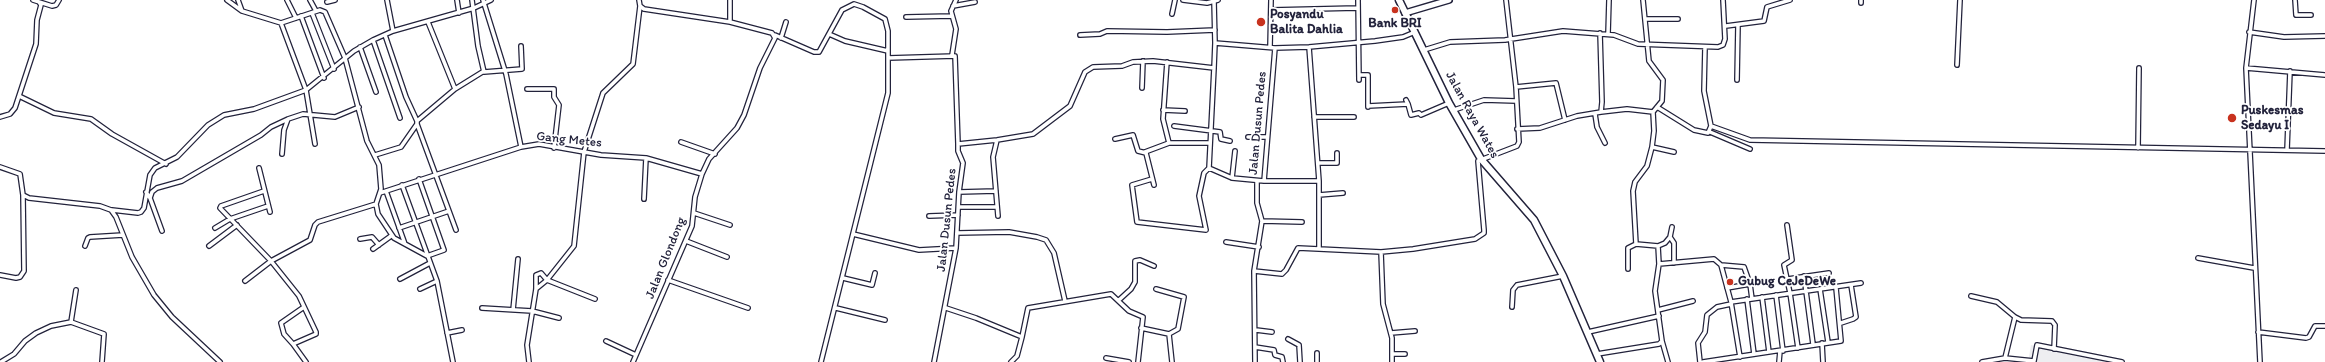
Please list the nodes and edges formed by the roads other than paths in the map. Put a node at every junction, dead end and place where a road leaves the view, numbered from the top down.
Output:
1 (33, 0) edge
2 (59, 0) edge
3 (227, 0) edge
4 (238, 0) edge
5 (287, 0) edge
6 (310, 0) edge
7 (336, 0) edge
8 (387, 0) edge
9 (457, 0) edge
10 (472, 0) edge
11 (491, 0) edge
12 (638, 0) edge
13 (730, 0) edge
14 (956, 0) edge
15 (1175, 0) edge
16 (1183, 0) edge
17 (1271, 0) edge
18 (1358, 0) edge
19 (1398, 0) edge
20 (1449, 0) edge
21 (1506, 0) edge
22 (1609, 0) edge
23 (1643, 0) edge
24 (1723, 0) edge
25 (1790, 0) edge
26 (1960, 0) edge
27 (2254, 0) edge
28 (2295, 0) edge
29 (1216, 1) edge
30 (39, 2) junction
31 (327, 2) dead end
32 (484, 2) edge
33 (974, 2) dead end
34 (640, 6) junction
35 (953, 6) junction
36 (474, 8) junction
37 (1357, 8) junction
38 (1271, 10) junction
39 (242, 11) junction
40 (314, 12) junction
41 (459, 13) junction
42 (1405, 13) junction
43 (1172, 14) dead end
44 (2311, 15) dead end
45 (301, 16) junction
46 (952, 16) junction
47 (906, 17) dead end
48 (296, 18) junction
49 (1645, 19) junction
50 (1678, 19) dead end
51 (428, 22) junction
52 (730, 22) junction
53 (786, 22) dead end
54 (281, 23) junction
55 (1738, 25) junction
56 (1726, 26) junction
57 (1215, 30) junction
58 (393, 31) junction
59 (1415, 32) junction
60 (2249, 32) junction
61 (1600, 33) junction
62 (385, 34) junction
63 (829, 34) junction
64 (1608, 34) junction
65 (775, 35) junction
66 (1080, 35) dead end
67 (2325, 36) edge
68 (781, 38) junction
69 (373, 40) junction
70 (1511, 40) junction
71 (1358, 42) junction
72 (1215, 43) junction
73 (1648, 45) junction
74 (521, 46) dead end
75 (360, 47) junction
76 (1270, 47) junction
77 (1309, 47) junction
78 (1705, 47) junction
79 (1275, 48) junction
80 (1424, 50) junction
81 (888, 51) junction
82 (952, 55) junction
83 (345, 58) junction
84 (888, 58) junction
85 (1143, 62) junction
86 (1167, 62) junction
87 (1956, 65) dead end
88 (1214, 68) junction
89 (2139, 68) dead end
90 (2246, 68) junction
91 (334, 69) junction
92 (505, 70) junction
93 (484, 71) junction
94 (2290, 71) junction
95 (2325, 75) edge
96 (324, 78) junction
97 (1737, 80) dead end
98 (1516, 87) junction
99 (1142, 88) dead end
100 (455, 89) junction
101 (527, 89) dead end
102 (306, 90) junction
103 (376, 92) dead end
104 (19, 96) junction
105 (1516, 101) junction
106 (1449, 103) junction
107 (359, 107) junction
108 (1657, 107) junction
109 (1163, 110) junction
110 (1454, 110) junction
111 (1184, 111) dead end
112 (1601, 112) junction
113 (1653, 112) junction
114 (312, 114) junction
115 (1595, 114) junction
116 (0, 117) edge
117 (1314, 117) junction
118 (1354, 117) dead end
119 (400, 118) dead end
120 (288, 119) junction
121 (1565, 120) junction
122 (417, 122) junction
123 (1174, 126) dead end
124 (1710, 126) junction
125 (1517, 130) junction
126 (1210, 131) junction
127 (1710, 132) junction
128 (1248, 137) dead end
129 (1267, 137) junction
130 (1115, 139) dead end
131 (997, 140) junction
132 (1230, 141) dead end
133 (681, 142) dead end
134 (1169, 143) junction
135 (1210, 143) junction
136 (1605, 143) dead end
137 (315, 144) dead end
138 (958, 144) junction
139 (521, 147) junction
140 (1652, 147) junction
141 (554, 148) junction
142 (2138, 148) junction
143 (1750, 149) dead end
144 (2250, 150) junction
145 (2287, 150) junction
146 (1235, 151) dead end
147 (2325, 151) edge
148 (584, 152) junction
149 (1145, 152) junction
150 (1674, 152) dead end
151 (1337, 153) dead end
152 (282, 154) dead end
153 (715, 154) junction
154 (375, 155) junction
155 (646, 158) junction
156 (1481, 159) junction
157 (1318, 163) junction
158 (166, 164) junction
159 (0, 167) edge
160 (259, 168) dead end
161 (1209, 168) junction
162 (437, 174) junction
163 (702, 174) junction
164 (1152, 178) junction
165 (1232, 178) junction
166 (419, 179) junction
167 (1264, 181) junction
168 (1319, 181) junction
169 (1258, 182) junction
170 (402, 185) junction
171 (1154, 185) dead end
172 (264, 190) junction
173 (386, 191) junction
174 (146, 192) junction
175 (959, 192) junction
176 (996, 192) junction
177 (380, 193) junction
178 (1343, 193) dead end
179 (23, 195) junction
180 (1319, 195) junction
181 (150, 198) junction
182 (644, 199) dead end
183 (376, 204) junction
184 (268, 206) junction
185 (997, 206) junction
186 (958, 207) junction
187 (111, 210) junction
188 (449, 211) junction
189 (270, 212) dead end
190 (694, 213) junction
191 (958, 215) junction
192 (929, 216) dead end
193 (998, 216) dead end
194 (431, 217) junction
195 (230, 219) junction
196 (1262, 221) junction
197 (415, 222) junction
198 (1302, 222) dead end
199 (1787, 224) dead end
200 (237, 225) junction
201 (730, 225) dead end
202 (1672, 227) dead end
203 (215, 228) dead end
204 (399, 228) junction
205 (456, 230) dead end
206 (162, 231) dead end
207 (957, 233) junction
208 (853, 234) junction
209 (123, 235) junction
210 (391, 236) junction
211 (1670, 237) junction
212 (360, 239) dead end
213 (686, 241) junction
214 (1226, 242) dead end
215 (405, 244) junction
216 (1636, 244) junction
217 (379, 245) junction
218 (85, 246) dead end
219 (209, 246) dead end
220 (1658, 246) junction
221 (1259, 247) junction
222 (956, 248) junction
223 (373, 249) dead end
224 (1319, 249) junction
225 (1381, 252) junction
226 (427, 256) junction
227 (727, 257) dead end
228 (2198, 258) dead end
229 (518, 259) dead end
230 (271, 261) junction
231 (430, 263) junction
232 (1674, 263) junction
233 (1659, 264) junction
234 (1721, 265) junction
235 (1154, 266) dead end
236 (2254, 268) junction
237 (1628, 269) dead end
238 (1254, 271) junction
239 (875, 273) dead end
240 (1829, 273) dead end
241 (0, 275) edge
242 (1563, 276) junction
243 (1804, 276) junction
244 (842, 278) junction
245 (400, 279) dead end
246 (1788, 279) junction
247 (547, 280) junction
248 (668, 280) junction
249 (245, 281) dead end
250 (437, 282) junction
251 (1861, 283) dead end
252 (1750, 284) junction
253 (1850, 285) junction
254 (1727, 288) junction
255 (1836, 288) junction
256 (420, 289) dead end
257 (536, 289) junction
258 (1156, 289) dead end
259 (1820, 289) junction
260 (76, 290) dead end
261 (1807, 291) junction
262 (1790, 293) junction
263 (1776, 295) junction
264 (1971, 296) dead end
265 (1762, 297) junction
266 (1752, 298) junction
267 (595, 299) dead end
268 (1747, 299) junction
269 (1119, 300) junction
270 (1065, 301) junction
271 (1692, 301) dead end
272 (1731, 303) junction
273 (304, 307) junction
274 (1512, 307) dead end
275 (482, 308) dead end
276 (748, 308) dead end
277 (836, 308) junction
278 (946, 308) junction
279 (513, 310) junction
280 (1658, 310) junction
281 (532, 311) junction
282 (1659, 316) junction
283 (2014, 317) junction
284 (559, 318) dead end
285 (885, 320) dead end
286 (71, 322) junction
287 (1841, 322) junction
288 (2325, 326) edge
289 (1141, 328) junction
290 (462, 330) dead end
291 (1256, 330) junction
292 (1415, 331) dead end
293 (1272, 332) dead end
294 (1588, 332) junction
295 (2258, 332) junction
296 (447, 333) junction
297 (1391, 333) junction
298 (1169, 334) junction
299 (1022, 337) junction
300 (1288, 339) dead end
301 (606, 341) dead end
302 (1662, 341) junction
303 (1828, 342) junction
304 (1822, 343) junction
305 (293, 344) junction
306 (1813, 344) junction
307 (1255, 347) junction
308 (1798, 348) junction
309 (2054, 349) junction
310 (1782, 351) junction
311 (1769, 352) junction
312 (1316, 353) dead end
313 (1393, 354) junction
314 (1405, 354) dead end
315 (1597, 354) junction
316 (1754, 354) junction
317 (636, 355) junction
318 (1740, 357) junction
319 (1106, 358) dead end
320 (2005, 358) junction
321 (1, 362) edge
322 (102, 362) edge
323 (220, 362) edge
324 (306, 362) edge
325 (453, 362) edge
326 (529, 362) edge
327 (633, 362) edge
328 (821, 362) edge
329 (934, 362) edge
330 (1011, 362) edge
331 (1129, 362) edge
332 (1138, 362) edge
333 (1172, 362) edge
334 (1255, 362) edge
335 (1283, 362) edge
336 (1300, 362) edge
337 (1317, 362) edge
338 (1392, 362) edge
339 (1600, 362) edge
340 (1668, 362) edge
341 (1700, 362) edge
342 (1703, 362) edge
343 (1779, 362) edge
344 (1823, 362) edge
345 (1982, 362) edge
346 (2122, 362) edge
347 (2260, 362) edge

1 - 30 street
2 - 30 street
3 - 39 street
4 - 39 street
5 - 48 street
6 - 40 street
7 - 31 street
8 - 58 street
9 - 41 street
10 - 36 street
11 - 32 street
12 - 34 street
13 - 52 street
14 - 35 street
15 - 43 street
16 - 29 street
17 - 38 street
18 - 37 street
19 - 42 highway, Jalan Raya Wates
20 - 42 street
21 - 70 street
22 - 64 street
23 - 49 street
24 - 56 street
25 - 55 street
26 - 87 street
27 - 60 street
28 - 44 street
29 - 57 street
30 - 104 street
32 - 36 street
32 - 92 street
33 - 35 street
34 - 52 street
34 - 148 street
35 - 46 street
36 - 41 street
36 - 93 street
37 - 38 street
37 - 71 street
38 - 76 street
39 - 54 street
40 - 45 street
40 - 83 street
40 - 91 street
41 - 51 street
42 - 59 highway, Jalan Raya Wates
45 - 48 street
45 - 96 street
46 - 47 street
46 - 82 street
48 - 54 street
49 - 50 street
49 - 73 street
51 - 58 street
51 - 100 street
52 - 65 street
53 - 68 street
54 - 102 street
55 - 56 street
55 - 97 street
56 - 78 street
57 - 66 street
57 - 72 street
58 - 62 street
59 - 71 street
59 - 80 highway, Jalan Raya Wates
60 - 67 street
60 - 90 street
61 - 64 street
61 - 70 street
61 - 112 street
62 - 69 street
62 - 122 street
63 - 68 street
63 - 81 street
63 - 81 street
64 - 73 street
65 - 68 street
65 - 153 street, Jalan Glondong
69 - 75 street
69 - 119 street
70 - 80 street
70 - 98 street
71 - 77 street
71 - 106 street
72 - 76 street
72 - 88 street
73 - 78 street
73 - 108 street
74 - 92 street
75 - 83 street
75 - 103 street
76 - 79 street
77 - 79 street
77 - 117 street
78 - 124 street
79 - 129 street, Jalan Dusun Pedes
80 - 106 highway, Jalan Raya Wates
81 - 84 street
82 - 84 street
82 - 138 street, Jalan Dusun Pedes
83 - 91 street
83 - 107 street
84 - 208 street
85 - 86 street
85 - 99 street
85 - 131 street
86 - 88 street
86 - 109 street
88 - 126 street
89 - 142 street
90 - 94 street
90 - 144 street
91 - 96 street
92 - 93 street
92 - 139 street
93 - 100 street
94 - 95 street
94 - 145 street
96 - 102 street
98 - 105 street
98 - 121 street
100 - 122 street
101 - 141 street
102 - 114 street
102 - 158 street
104 - 116 street
104 - 158 street
105 - 110 street
105 - 125 street
106 - 110 highway, Jalan Raya Wates
107 - 114 street
107 - 154 street
108 - 113 street
108 - 127 street
109 - 111 street
109 - 134 street
110 - 156 highway, Jalan Raya Wates
112 - 113 street
112 - 115 street
113 - 140 street
114 - 120 street
114 - 137 street
115 - 121 street
115 - 136 street
117 - 118 street
117 - 157 street
120 - 152 street
120 - 181 street
121 - 125 street
122 - 154 street
122 - 162 street
123 - 126 street
124 - 127 street
124 - 142 street
125 - 156 street
126 - 132 street
126 - 135 street
127 - 143 street
128 - 129 street
129 - 167 street, Jalan Dusun Pedes
130 - 149 street
131 - 138 street
131 - 176 street
133 - 153 street
134 - 135 street
134 - 149 street
135 - 161 street
138 - 175 street, Jalan Dusun Pedes
139 - 141 street, Gang Metes
139 - 162 street, Gang Metes
140 - 150 street
140 - 216 street
141 - 148 street, Gang Metes
142 - 144 street
144 - 145 street
144 - 236 street
145 - 147 street
146 - 165 street
148 - 155 street, Gang Metes
148 - 247 street
149 - 164 street
151 - 157 street
153 - 163 street, Jalan Glondong
154 - 177 street
155 - 163 street, Gang Metes
155 - 182 street
156 - 225 street
156 - 242 highway, Jalan Raya Wates
157 - 168 street
158 - 174 street
159 - 179 street
160 - 172 street
161 - 164 street
161 - 165 street
162 - 166 street, Gang Metes
162 - 188 street
163 - 190 street, Jalan Glondong
164 - 171 street
165 - 169 street
166 - 170 street, Gang Metes
166 - 194 street
167 - 168 street
167 - 169 street, Jalan Dusun Pedes
168 - 180 street
169 - 196 street, Jalan Dusun Pedes
170 - 173 street, Gang Metes
170 - 197 street
172 - 184 street
172 - 195 street
173 - 177 street, Gang Metes
173 - 204 street
174 - 181 street
174 - 187 street
175 - 176 street
175 - 186 street, Jalan Dusun Pedes
176 - 185 street
177 - 183 street
178 - 180 street
179 - 187 street
179 - 241 street
180 - 224 street
181 - 206 street
183 - 210 street
183 - 230 street
184 - 189 street
184 - 195 street
185 - 186 street
185 - 193 street
186 - 191 street, Jalan Dusun Pedes
187 - 209 street
188 - 194 street
188 - 205 street
190 - 201 street
190 - 213 street, Jalan Glondong
191 - 192 street
191 - 207 street, Jalan Dusun Pedes
194 - 197 street
194 - 226 street
195 - 200 street
195 - 203 street
196 - 198 street
196 - 221 street, Jalan Dusun Pedes
197 - 204 street
197 - 226 street
199 - 246 street
200 - 219 street
200 - 230 street
202 - 211 street
204 - 215 street
207 - 222 street, Jalan Dusun Pedes
207 - 270 street
208 - 222 street
208 - 244 street
209 - 218 street
209 - 323 street
210 - 215 street
210 - 217 street
211 - 220 street
211 - 232 street
212 - 217 street
213 - 227 street
213 - 248 street, Jalan Glondong
214 - 221 street
215 - 226 street
216 - 220 street
216 - 237 street
217 - 223 street
220 - 233 street
221 - 238 street, Jalan Dusun Pedes
222 - 278 street, Jalan Dusun Pedes
224 - 225 street
224 - 238 street
225 - 297 street
226 - 231 street
228 - 236 street
229 - 279 street
230 - 249 street
230 - 273 street
231 - 245 street
231 - 250 street
232 - 233 street
232 - 234 street
233 - 280 street
234 - 252 street
234 - 254 street
235 - 269 street
236 - 295 street
238 - 291 street, Jalan Dusun Pedes
239 - 244 street
240 - 243 street
242 - 274 street
242 - 294 highway, Jalan Raya Wates
243 - 246 street
243 - 261 street
244 - 277 street
246 - 262 street
247 - 257 street
247 - 257 street
247 - 267 street
248 - 276 street
248 - 317 street, Jalan Glondong
250 - 256 street
250 - 296 street
251 - 253 street
252 - 254 street
252 - 266 street
253 - 255 street
253 - 287 street
254 - 272 street
255 - 259 street
255 - 287 street
257 - 281 street
258 - 298 street
259 - 261 street
259 - 303 street
260 - 286 street
261 - 262 street
261 - 306 street
262 - 263 street
262 - 308 street
263 - 265 street
263 - 310 street
264 - 283 street
265 - 266 street
265 - 311 street
266 - 268 street
268 - 272 street
268 - 316 street
269 - 270 street
269 - 289 street
270 - 299 street
271 - 280 street
272 - 318 street
272 - 341 street
273 - 305 street
273 - 305 street
275 - 279 street
277 - 285 street
277 - 328 street
278 - 299 street
278 - 329 street, Jalan Dusun Pedes
279 - 281 street
280 - 282 street
281 - 284 street
281 - 326 street
282 - 294 street
282 - 302 street
283 - 309 street
283 - 320 street
286 - 321 street
286 - 322 street
287 - 303 street
288 - 295 street
289 - 298 street
289 - 332 street
290 - 296 street
291 - 293 street
291 - 307 street, Jalan Dusun Pedes
292 - 297 street
294 - 315 highway, Jalan Raya Wates
295 - 347 street
296 - 325 street
297 - 313 street
298 - 333 street
299 - 330 street
300 - 336 street
301 - 317 street
302 - 315 street
302 - 340 street
303 - 304 street
304 - 306 street
304 - 344 street
305 - 324 street
306 - 308 street
307 - 334 street, Jalan Dusun Pedes
307 - 335 street
308 - 310 street
309 - 320 street
309 - 346 street
310 - 311 street
310 - 343 street
311 - 316 street
312 - 337 street
313 - 314 street
313 - 338 street
315 - 339 highway, Jalan Raya Wates
316 - 318 street
317 - 327 street, Jalan Glondong
318 - 342 street
319 - 331 street
320 - 345 street

